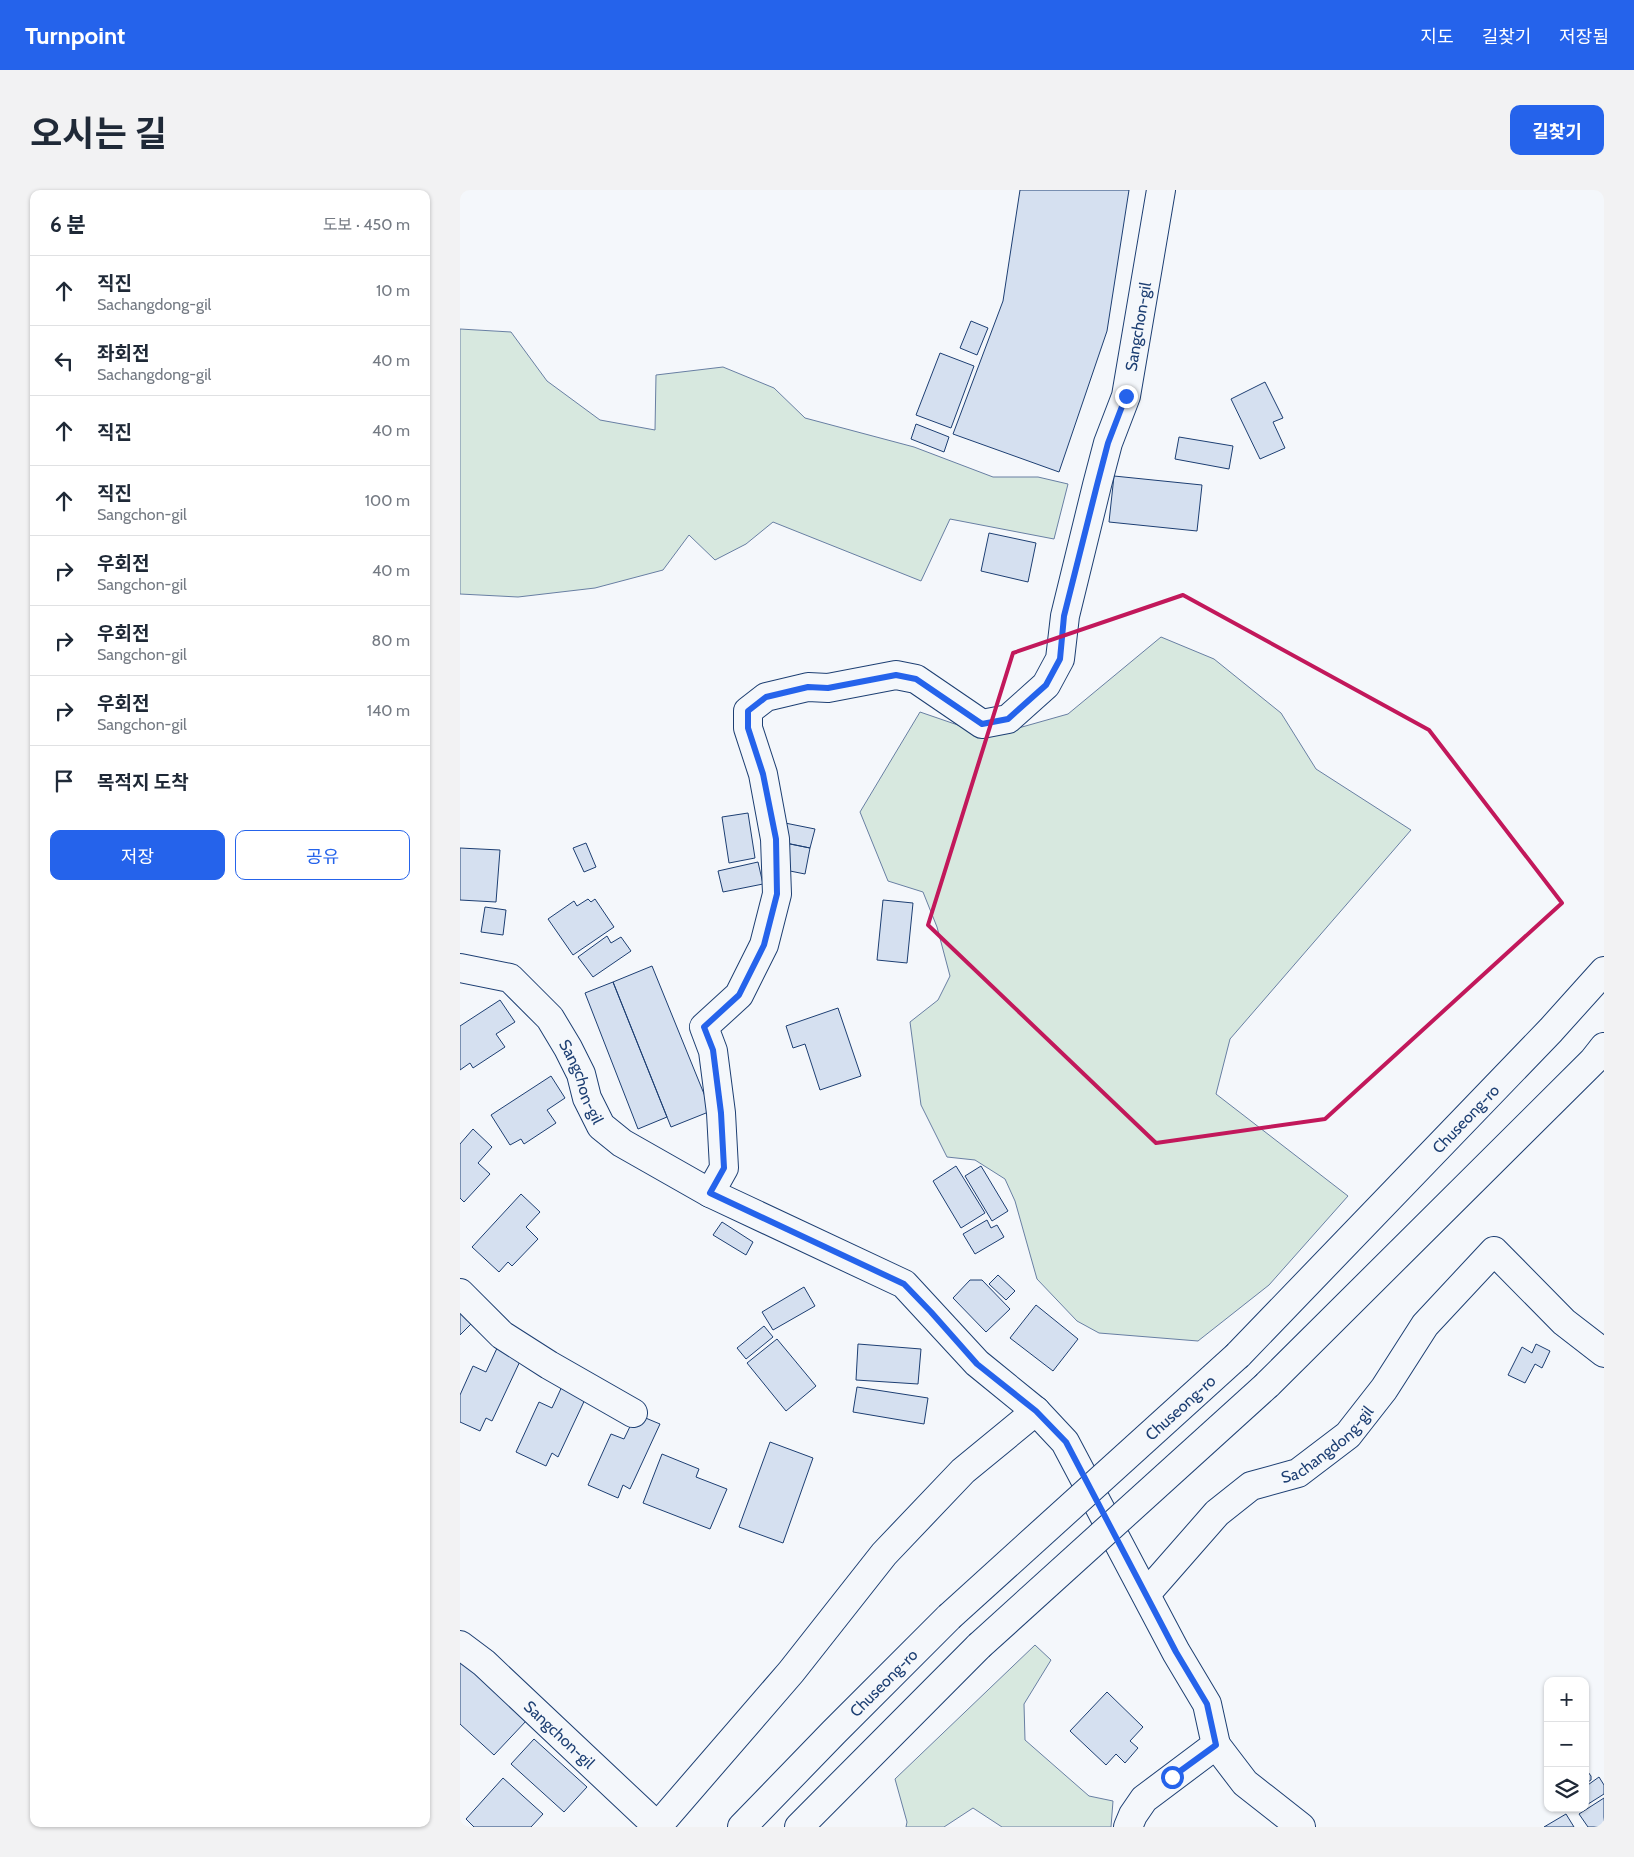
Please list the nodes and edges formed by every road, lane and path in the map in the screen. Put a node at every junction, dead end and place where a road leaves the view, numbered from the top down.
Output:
1 (1161, 190) edge
2 (460, 968) edge
3 (1604, 971) edge
4 (1604, 1047) edge
5 (710, 1193) junction
6 (460, 1293) edge
7 (1604, 1353) edge
8 (1036, 1411) junction
9 (633, 1412) dead end
10 (1146, 1594) junction
11 (460, 1645) edge
12 (1216, 1745) junction
13 (657, 1827) edge
14 (742, 1827) edge
15 (799, 1827) edge
16 (1128, 1827) edge
17 (1301, 1827) edge

1 - 5 street, Sangchon-gil
2 - 5 street, Sangchon-gil
3 - 14 street, Chuseong-ro, bridge
4 - 15 street, bridge
5 - 8 street, Sangchon-gil
6 - 9 street
7 - 10 street, Sachangdong-gil
8 - 10 street, Sangchon-gil
8 - 13 street
10 - 12 street
11 - 13 street, Sangchon-gil
12 - 16 street
12 - 17 street

